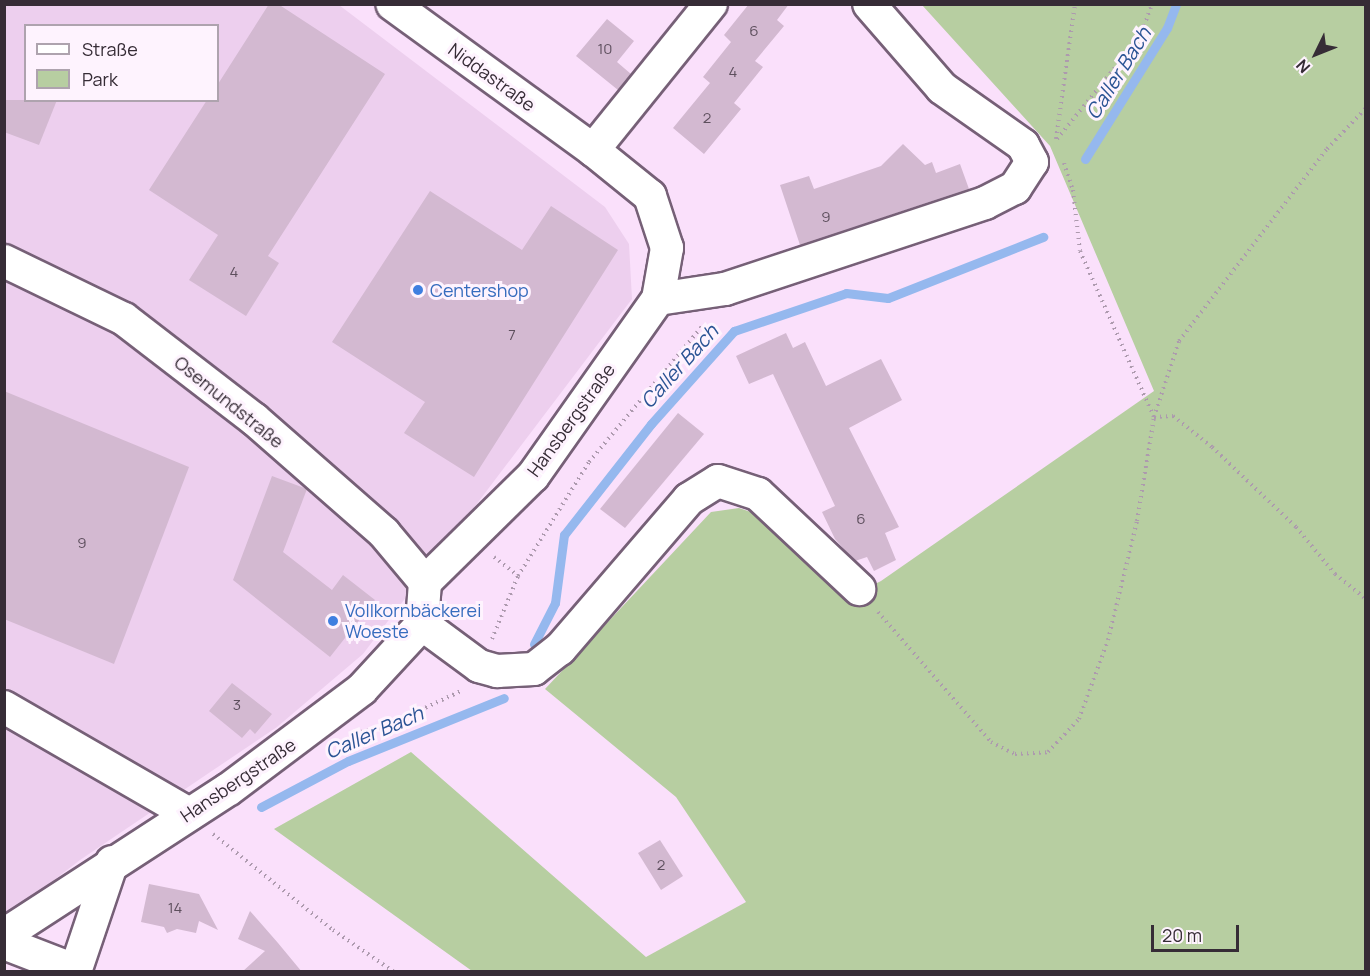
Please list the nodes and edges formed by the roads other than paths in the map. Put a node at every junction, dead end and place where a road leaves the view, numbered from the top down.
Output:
1 (392, 4) edge
2 (711, 4) edge
3 (869, 4) edge
4 (593, 150) junction
5 (4, 261) edge
6 (658, 299) junction
7 (424, 582) junction
8 (859, 589) road end
9 (422, 624) junction
10 (4, 707) edge
11 (198, 821) junction
12 (112, 862) junction
13 (4, 935) edge
14 (4, 944) edge
15 (75, 971) edge

1 - 4 street, Niddastraße
2 - 4 street
3 - 6 street
4 - 6 street, Niddastraße
5 - 7 street, Osemundstraße
6 - 7 street, Hansbergstraße
7 - 9 street
8 - 9 street
9 - 11 street, Hansbergstraße
10 - 11 street
11 - 12 street, Hansbergstraße
12 - 13 street, Hansbergstraße
12 - 15 street
14 - 15 street

